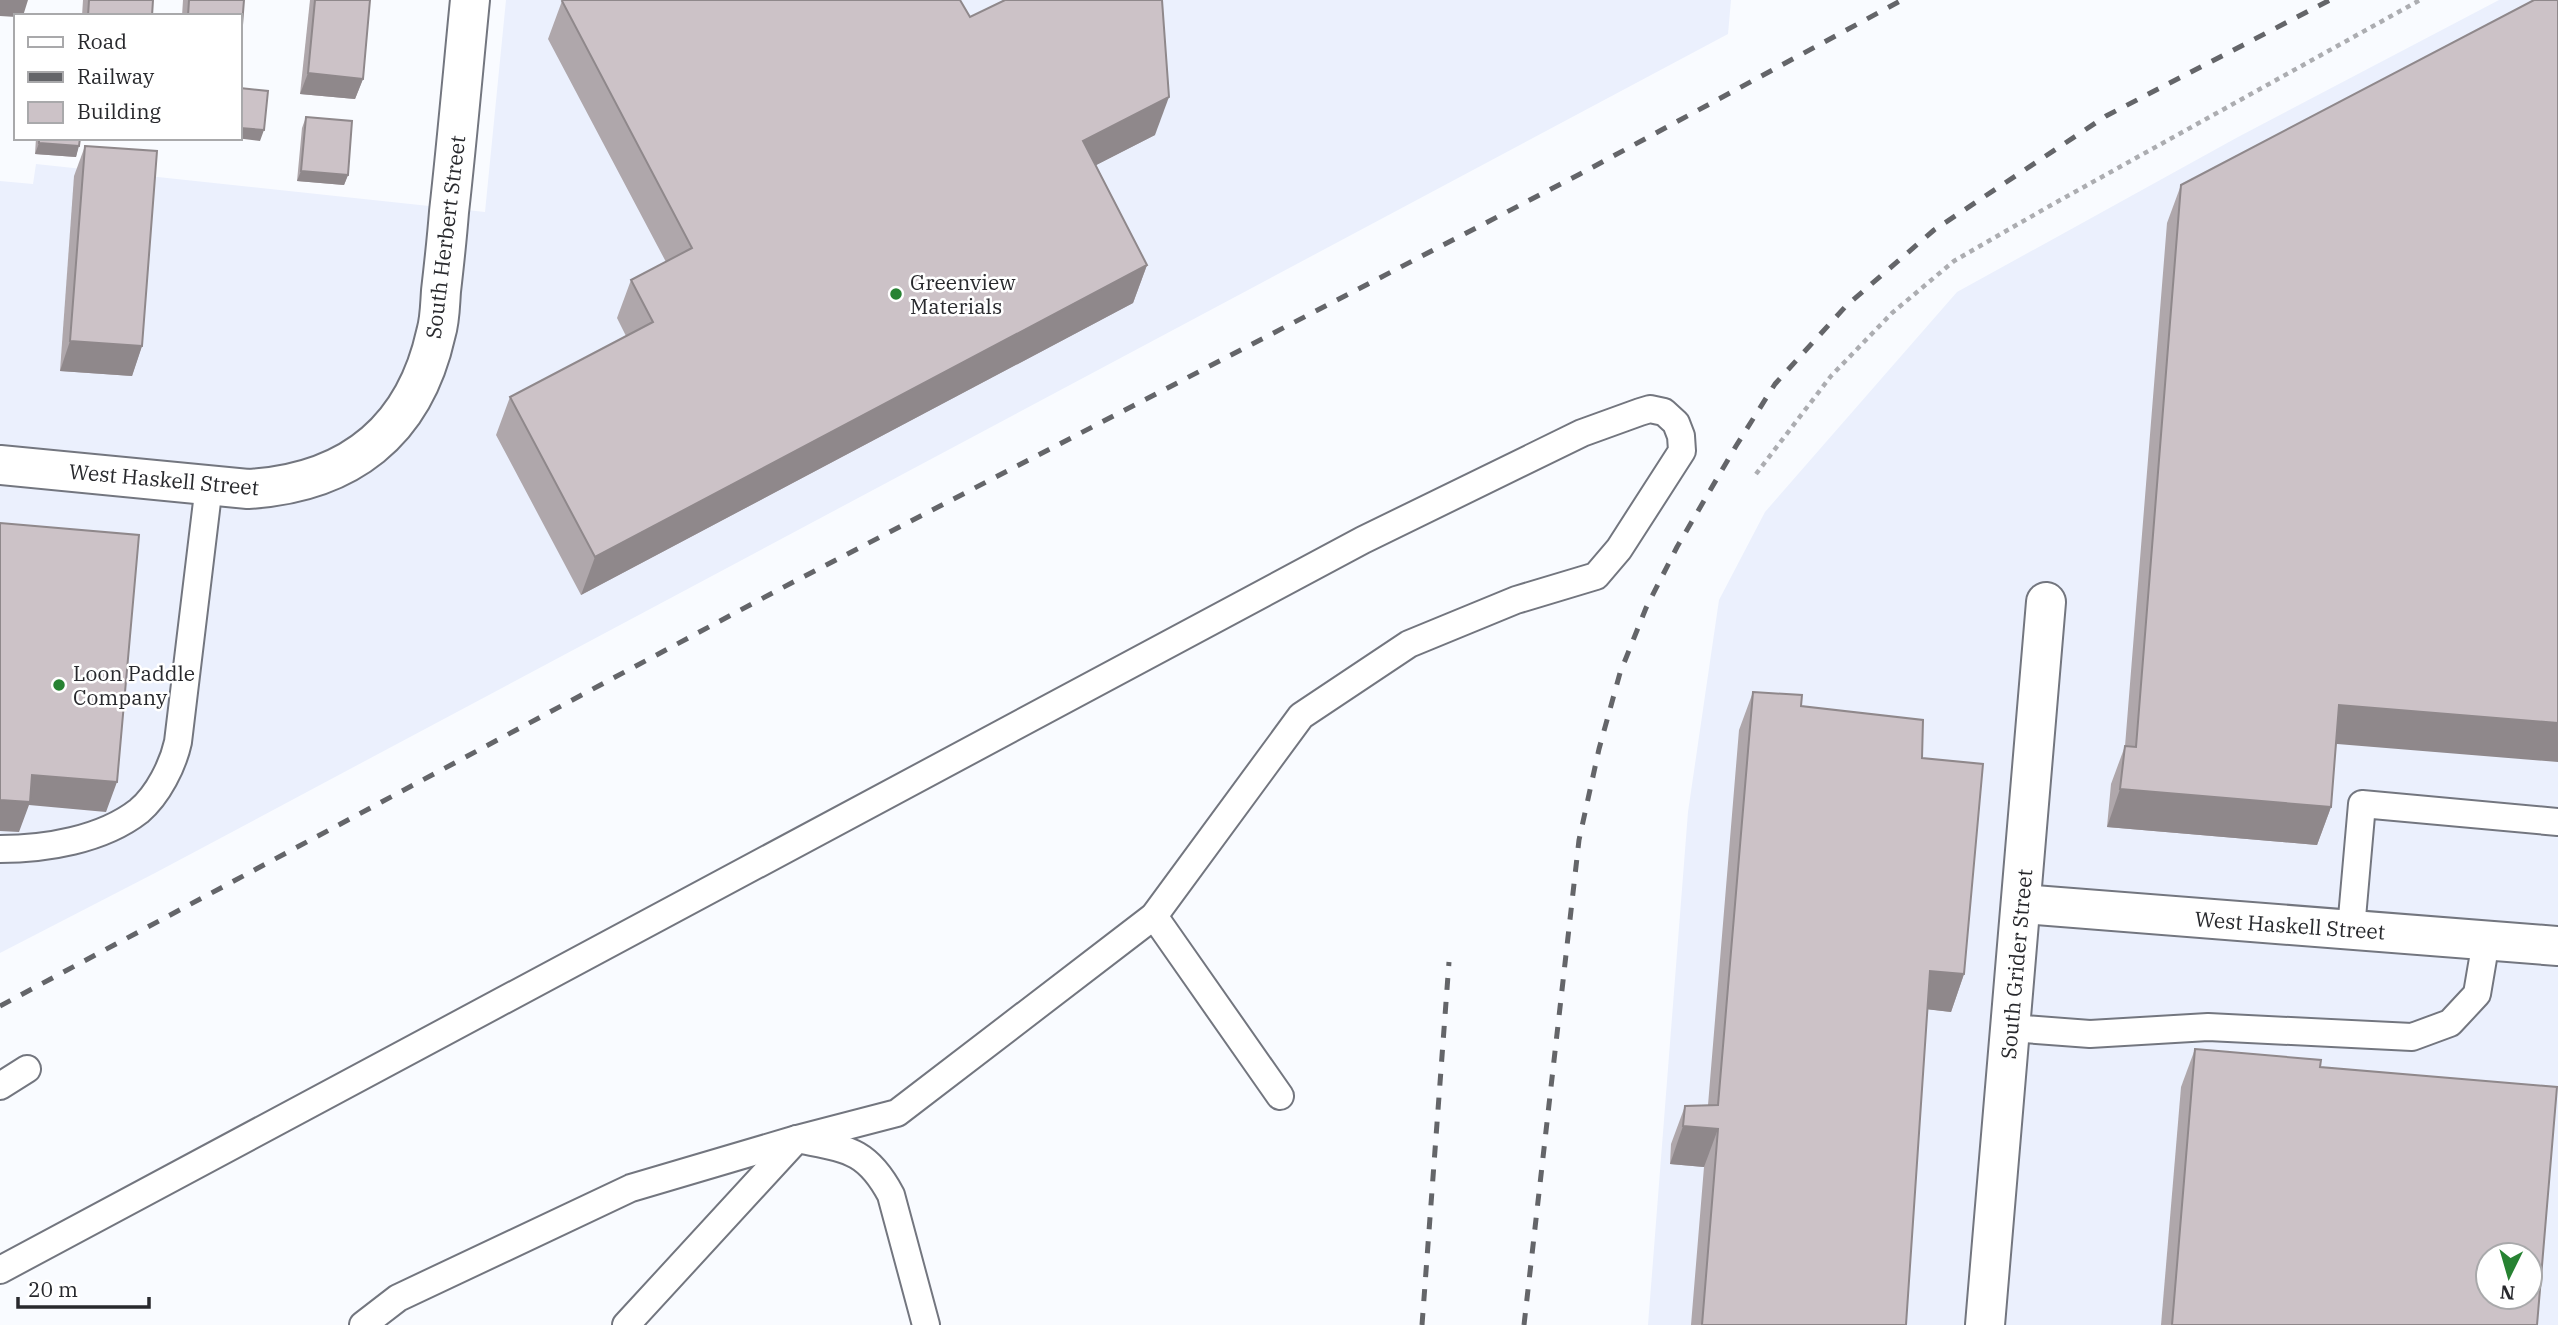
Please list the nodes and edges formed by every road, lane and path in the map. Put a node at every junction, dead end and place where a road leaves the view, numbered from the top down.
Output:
1 (470, 0) edge
2 (2420, 0) edge
3 (363, 452) joint
4 (0, 465) edge
5 (1756, 474) dead end
6 (209, 485) junction
7 (2046, 602) dead end
8 (2558, 822) edge
9 (0, 849) edge
10 (2021, 904) junction
11 (1154, 916) junction
12 (2351, 929) junction
13 (2486, 941) junction
14 (2558, 946) edge
15 (2011, 1028) junction
16 (27, 1069) dead end
17 (0, 1086) edge
18 (1280, 1096) dead end
19 (797, 1139) junction
20 (0, 1270) edge
21 (363, 1325) edge
22 (626, 1325) edge
23 (926, 1325) edge
24 (1985, 1325) edge

1 - 3 street, South Herbert Street
2 - 5 path
3 - 6 street, West Haskell Street
4 - 6 street, West Haskell Street
6 - 9 lane
7 - 10 street, South Grider Street
8 - 12 lane
10 - 12 street, West Haskell Street
10 - 15 street, South Grider Street
11 - 18 lane
11 - 19 lane
11 - 20 lane
12 - 13 street, West Haskell Street
13 - 14 street, West Haskell Street
13 - 15 lane
15 - 24 street, South Grider Street
16 - 17 lane
19 - 21 lane
19 - 22 lane
19 - 23 lane

